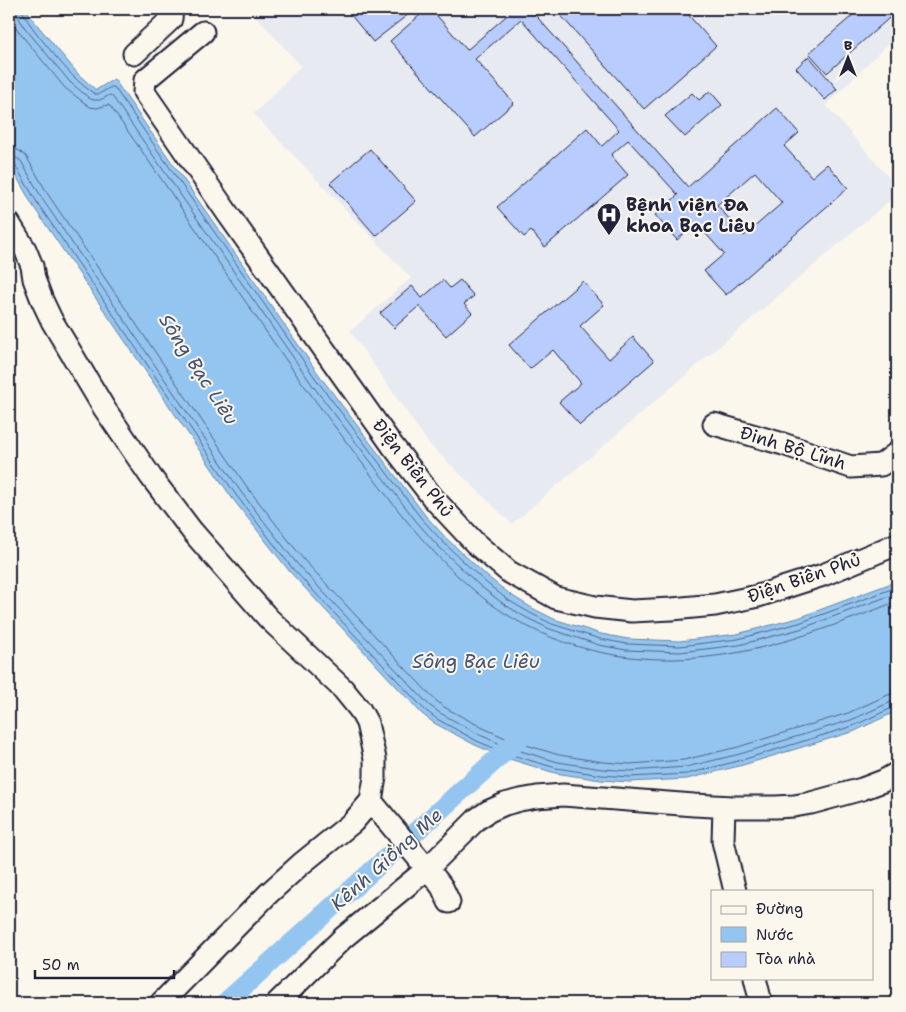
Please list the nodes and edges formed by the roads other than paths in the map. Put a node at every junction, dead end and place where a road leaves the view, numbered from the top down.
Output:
1 (172, 9) edge
2 (203, 32) dead end
3 (134, 54) dead end
4 (9, 223) edge
5 (714, 424) dead end
6 (897, 453) edge
7 (897, 544) edge
8 (897, 773) edge
9 (724, 807) junction
10 (377, 808) junction
11 (423, 864) junction
12 (735, 890) edge
13 (448, 902) dead end
14 (755, 980) edge
15 (161, 1003) edge
16 (277, 1003) edge
17 (761, 1003) edge

1 - 3 street
2 - 7 street, Điện Biên Phủ
4 - 10 street
5 - 6 street, Đinh Bộ Lĩnh
8 - 9 street
9 - 11 street
9 - 12 street
10 - 11 street
10 - 15 street
11 - 13 street
11 - 16 street
14 - 17 street

